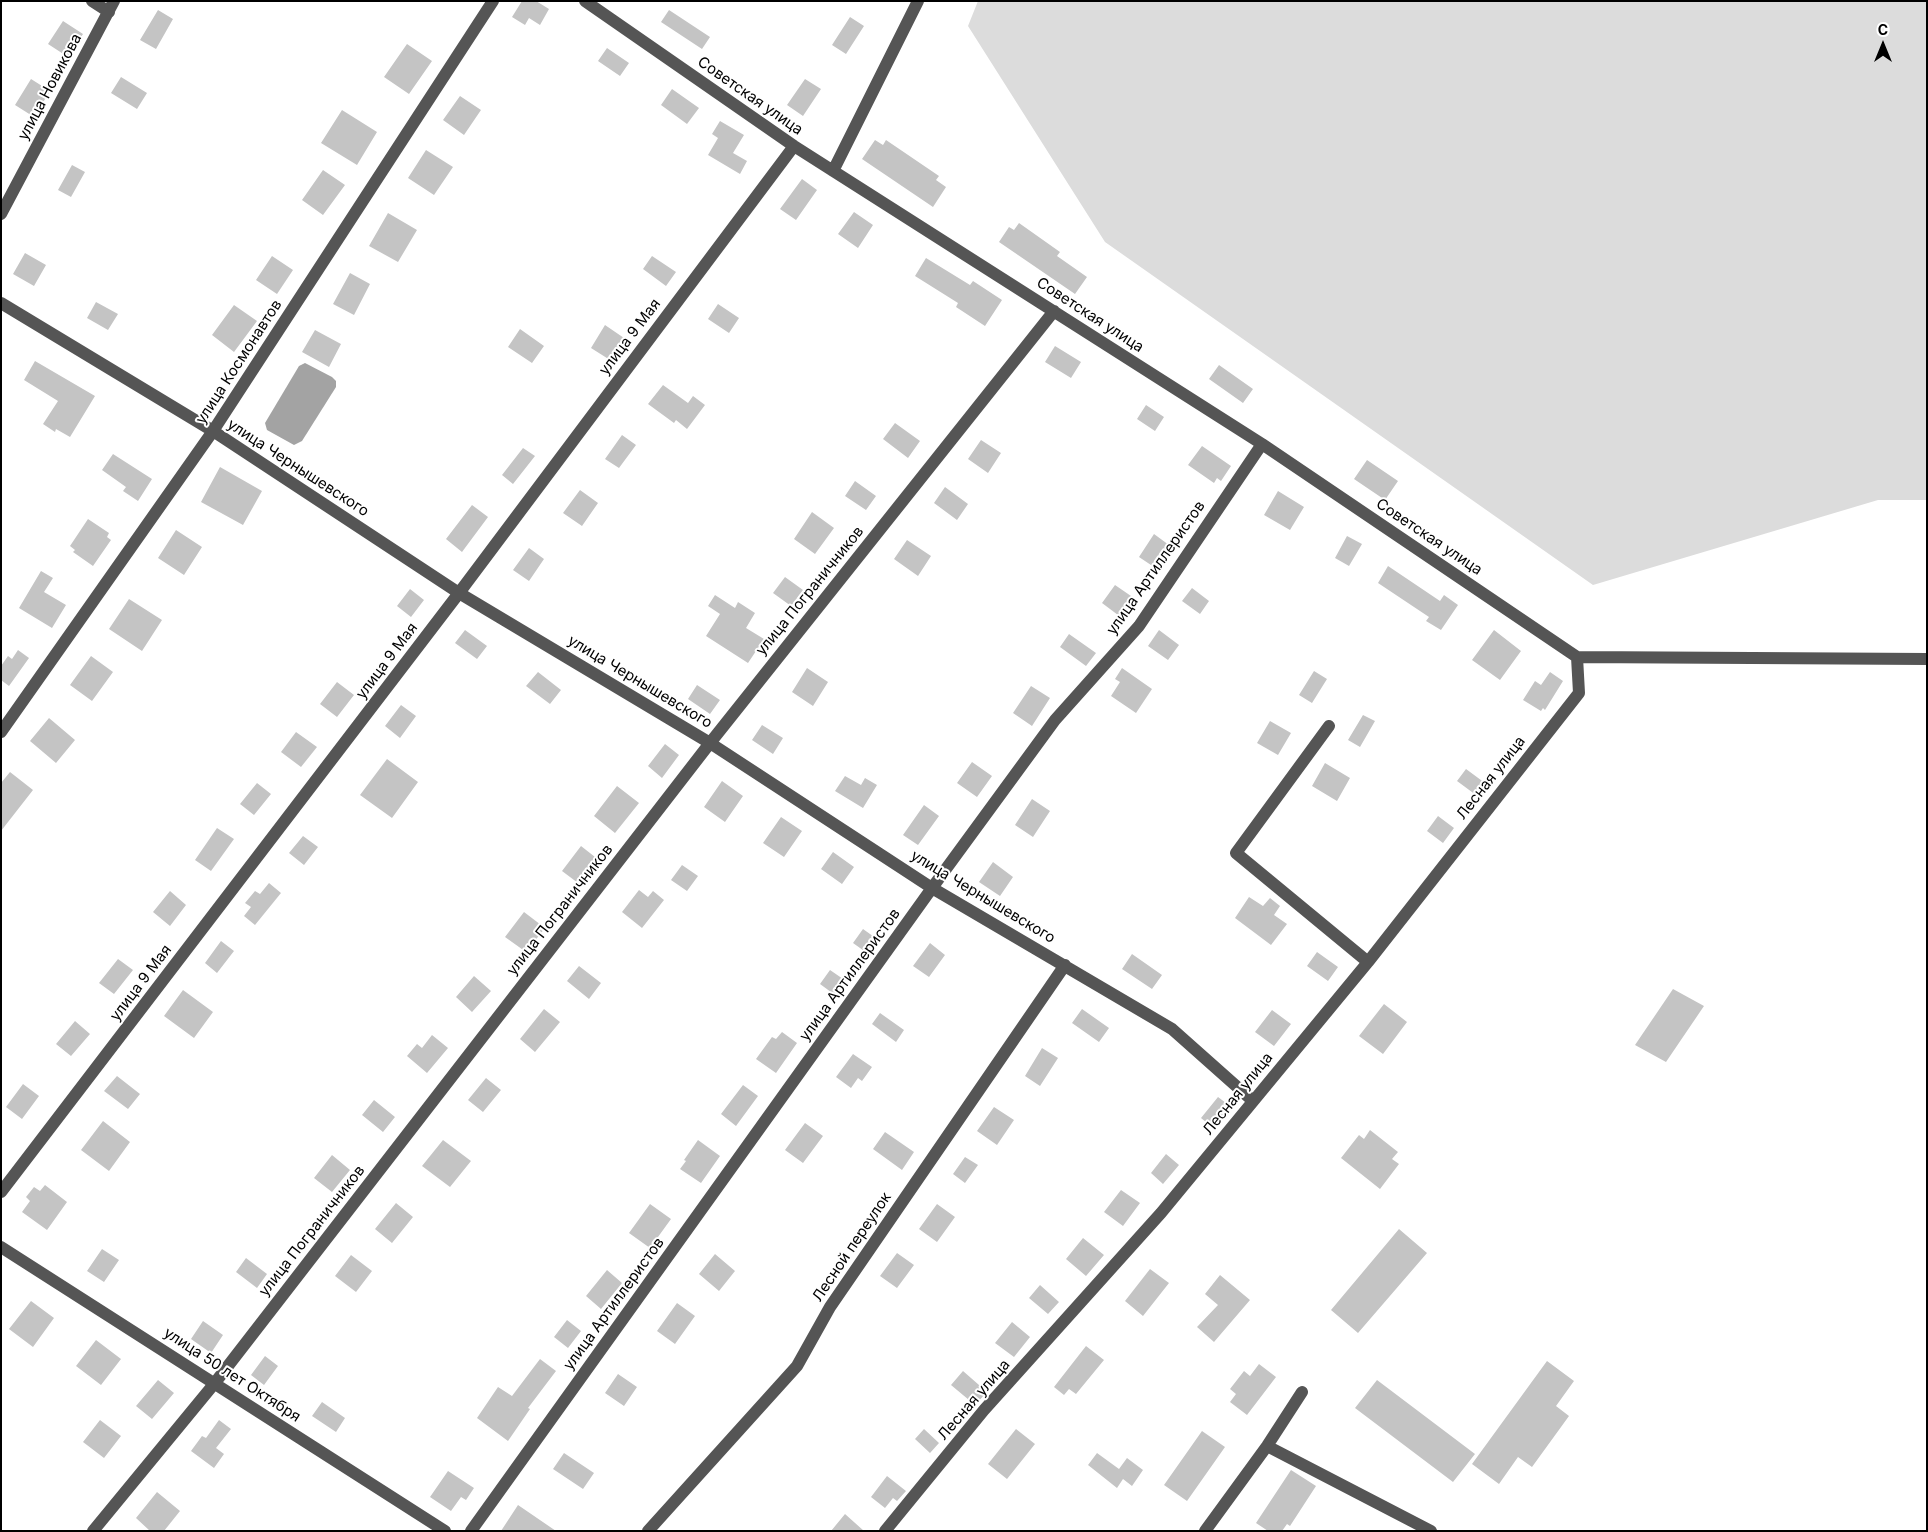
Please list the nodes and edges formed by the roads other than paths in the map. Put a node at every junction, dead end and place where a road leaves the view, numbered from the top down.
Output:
1 (92, 1) edge
2 (493, 1) edge
3 (585, 1) edge
4 (918, 1) edge
5 (111, 7) edge
6 (794, 146) junction
7 (833, 171) junction
8 (1, 214) edge
9 (1, 303) edge
10 (1054, 311) junction
11 (213, 431) junction
12 (1262, 444) junction
13 (459, 593) junction
14 (1578, 657) junction
15 (1927, 659) edge
16 (1329, 726) dead end
17 (1, 732) edge
18 (710, 743) junction
19 (932, 888) junction
20 (1368, 962) junction
21 (1065, 965) junction
22 (1254, 1101) junction
23 (1, 1192) edge
24 (1, 1247) edge
25 (214, 1384) junction
26 (1302, 1392) dead end
27 (1267, 1446) junction
28 (93, 1531) edge
29 (445, 1531) edge
30 (471, 1531) edge
31 (648, 1531) edge
32 (885, 1531) edge
33 (1205, 1531) edge
34 (1430, 1531) edge

1 - 5 street
2 - 11 street, улица Космонавтов
3 - 6 street, Советская улица
4 - 7 street
5 - 8 street, улица Новикова
6 - 7 street, Советская улица
6 - 13 street, улица 9 Мая
7 - 10 street, Советская улица
9 - 11 street, улица Чернышевского
10 - 12 street, Советская улица
10 - 18 street, улица Пограничников
11 - 13 street, улица Чернышевского
11 - 17 street, улица Космонавтов
12 - 14 street, Советская улица
12 - 19 street, улица Артиллеристов
13 - 18 street, улица Чернышевского
13 - 23 street, улица 9 Мая
14 - 15 street
14 - 20 street, Лесная улица
16 - 20 street
18 - 19 street, улица Чернышевского
18 - 25 street, улица Пограничников
19 - 21 street, улица Чернышевского
19 - 30 street, улица Артиллеристов
20 - 22 street, Лесная улица
21 - 22 street, улица Чернышевского
21 - 31 street, Лесной переулок
22 - 32 street, Лесная улица
24 - 25 street, улица 50 лет Октября
25 - 28 street, улица Пограничников
25 - 29 street, улица 50 лет Октября
26 - 27 street
27 - 33 street
27 - 34 street

